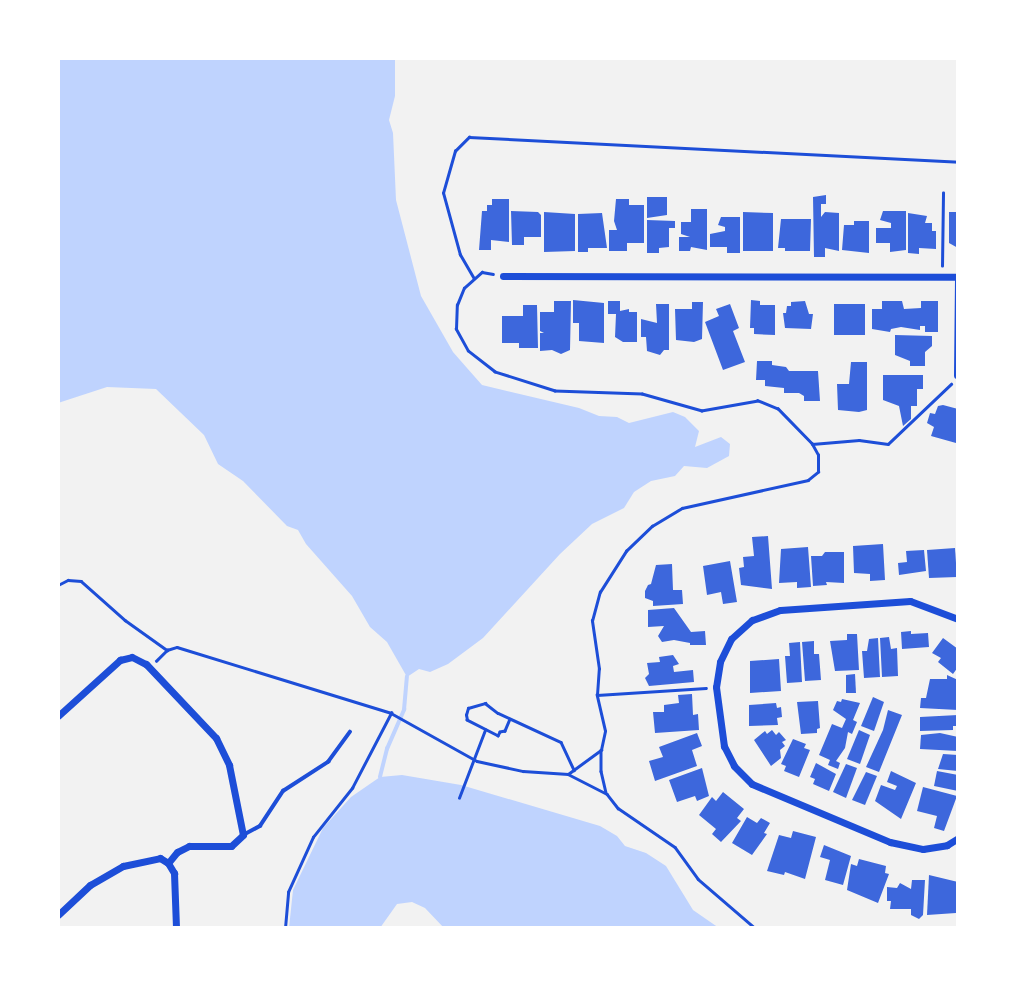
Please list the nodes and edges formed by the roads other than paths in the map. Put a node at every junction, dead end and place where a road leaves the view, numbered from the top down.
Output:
1 (503, 276) road end
2 (958, 277) edge
3 (957, 375) edge
4 (958, 620) edge
5 (58, 716) edge
6 (350, 732) dead end
7 (243, 835) junction
8 (958, 838) edge
9 (169, 863) junction
10 (58, 915) edge
11 (176, 928) edge

1 - 2 street
2 - 3 street
4 - 8 street
5 - 7 street
6 - 7 lane
7 - 9 street
9 - 10 street
9 - 11 street

